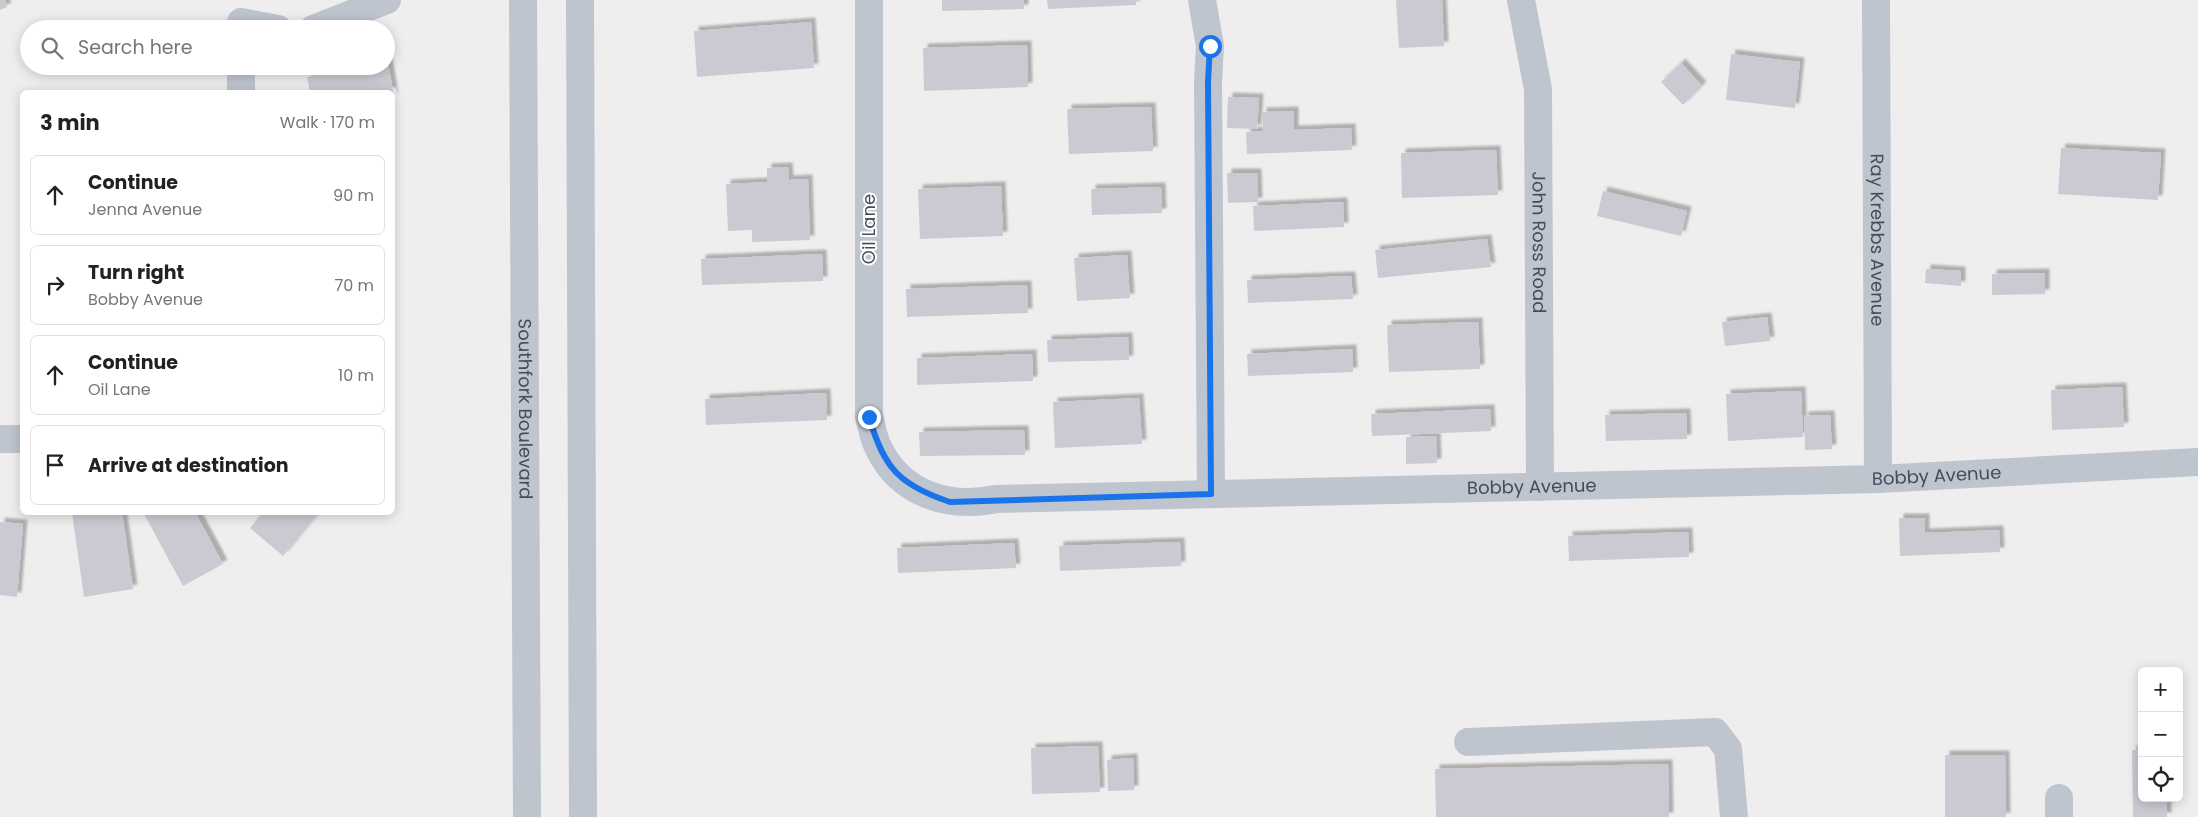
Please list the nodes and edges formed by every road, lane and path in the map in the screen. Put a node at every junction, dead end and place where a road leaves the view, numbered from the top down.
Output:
1 (387, 0) edge
2 (523, 0) edge
3 (580, 0) edge
4 (869, 0) edge
5 (1202, 0) edge
6 (1521, 0) edge
7 (1876, 0) edge
8 (336, 20) edge
9 (241, 75) edge
10 (242, 90) edge
11 (20, 438) edge
12 (0, 439) edge
13 (883, 456) joint
14 (2198, 462) edge
15 (1878, 479) junction
16 (1540, 487) junction
17 (1211, 494) junction
18 (1468, 742) dead end
19 (527, 817) edge
20 (583, 817) edge
21 (1734, 817) edge

1 - 8 street
2 - 19 street, Southfork Boulevard
3 - 20 street
4 - 13 street, Oil Lane
5 - 17 street
6 - 16 street, John Ross Road
7 - 15 street, Ray Krebbs Avenue
9 - 10 street
11 - 12 street
13 - 17 street, Bobby Avenue
14 - 15 street, Bobby Avenue
15 - 16 street, Bobby Avenue
16 - 17 street, Bobby Avenue
18 - 21 street

